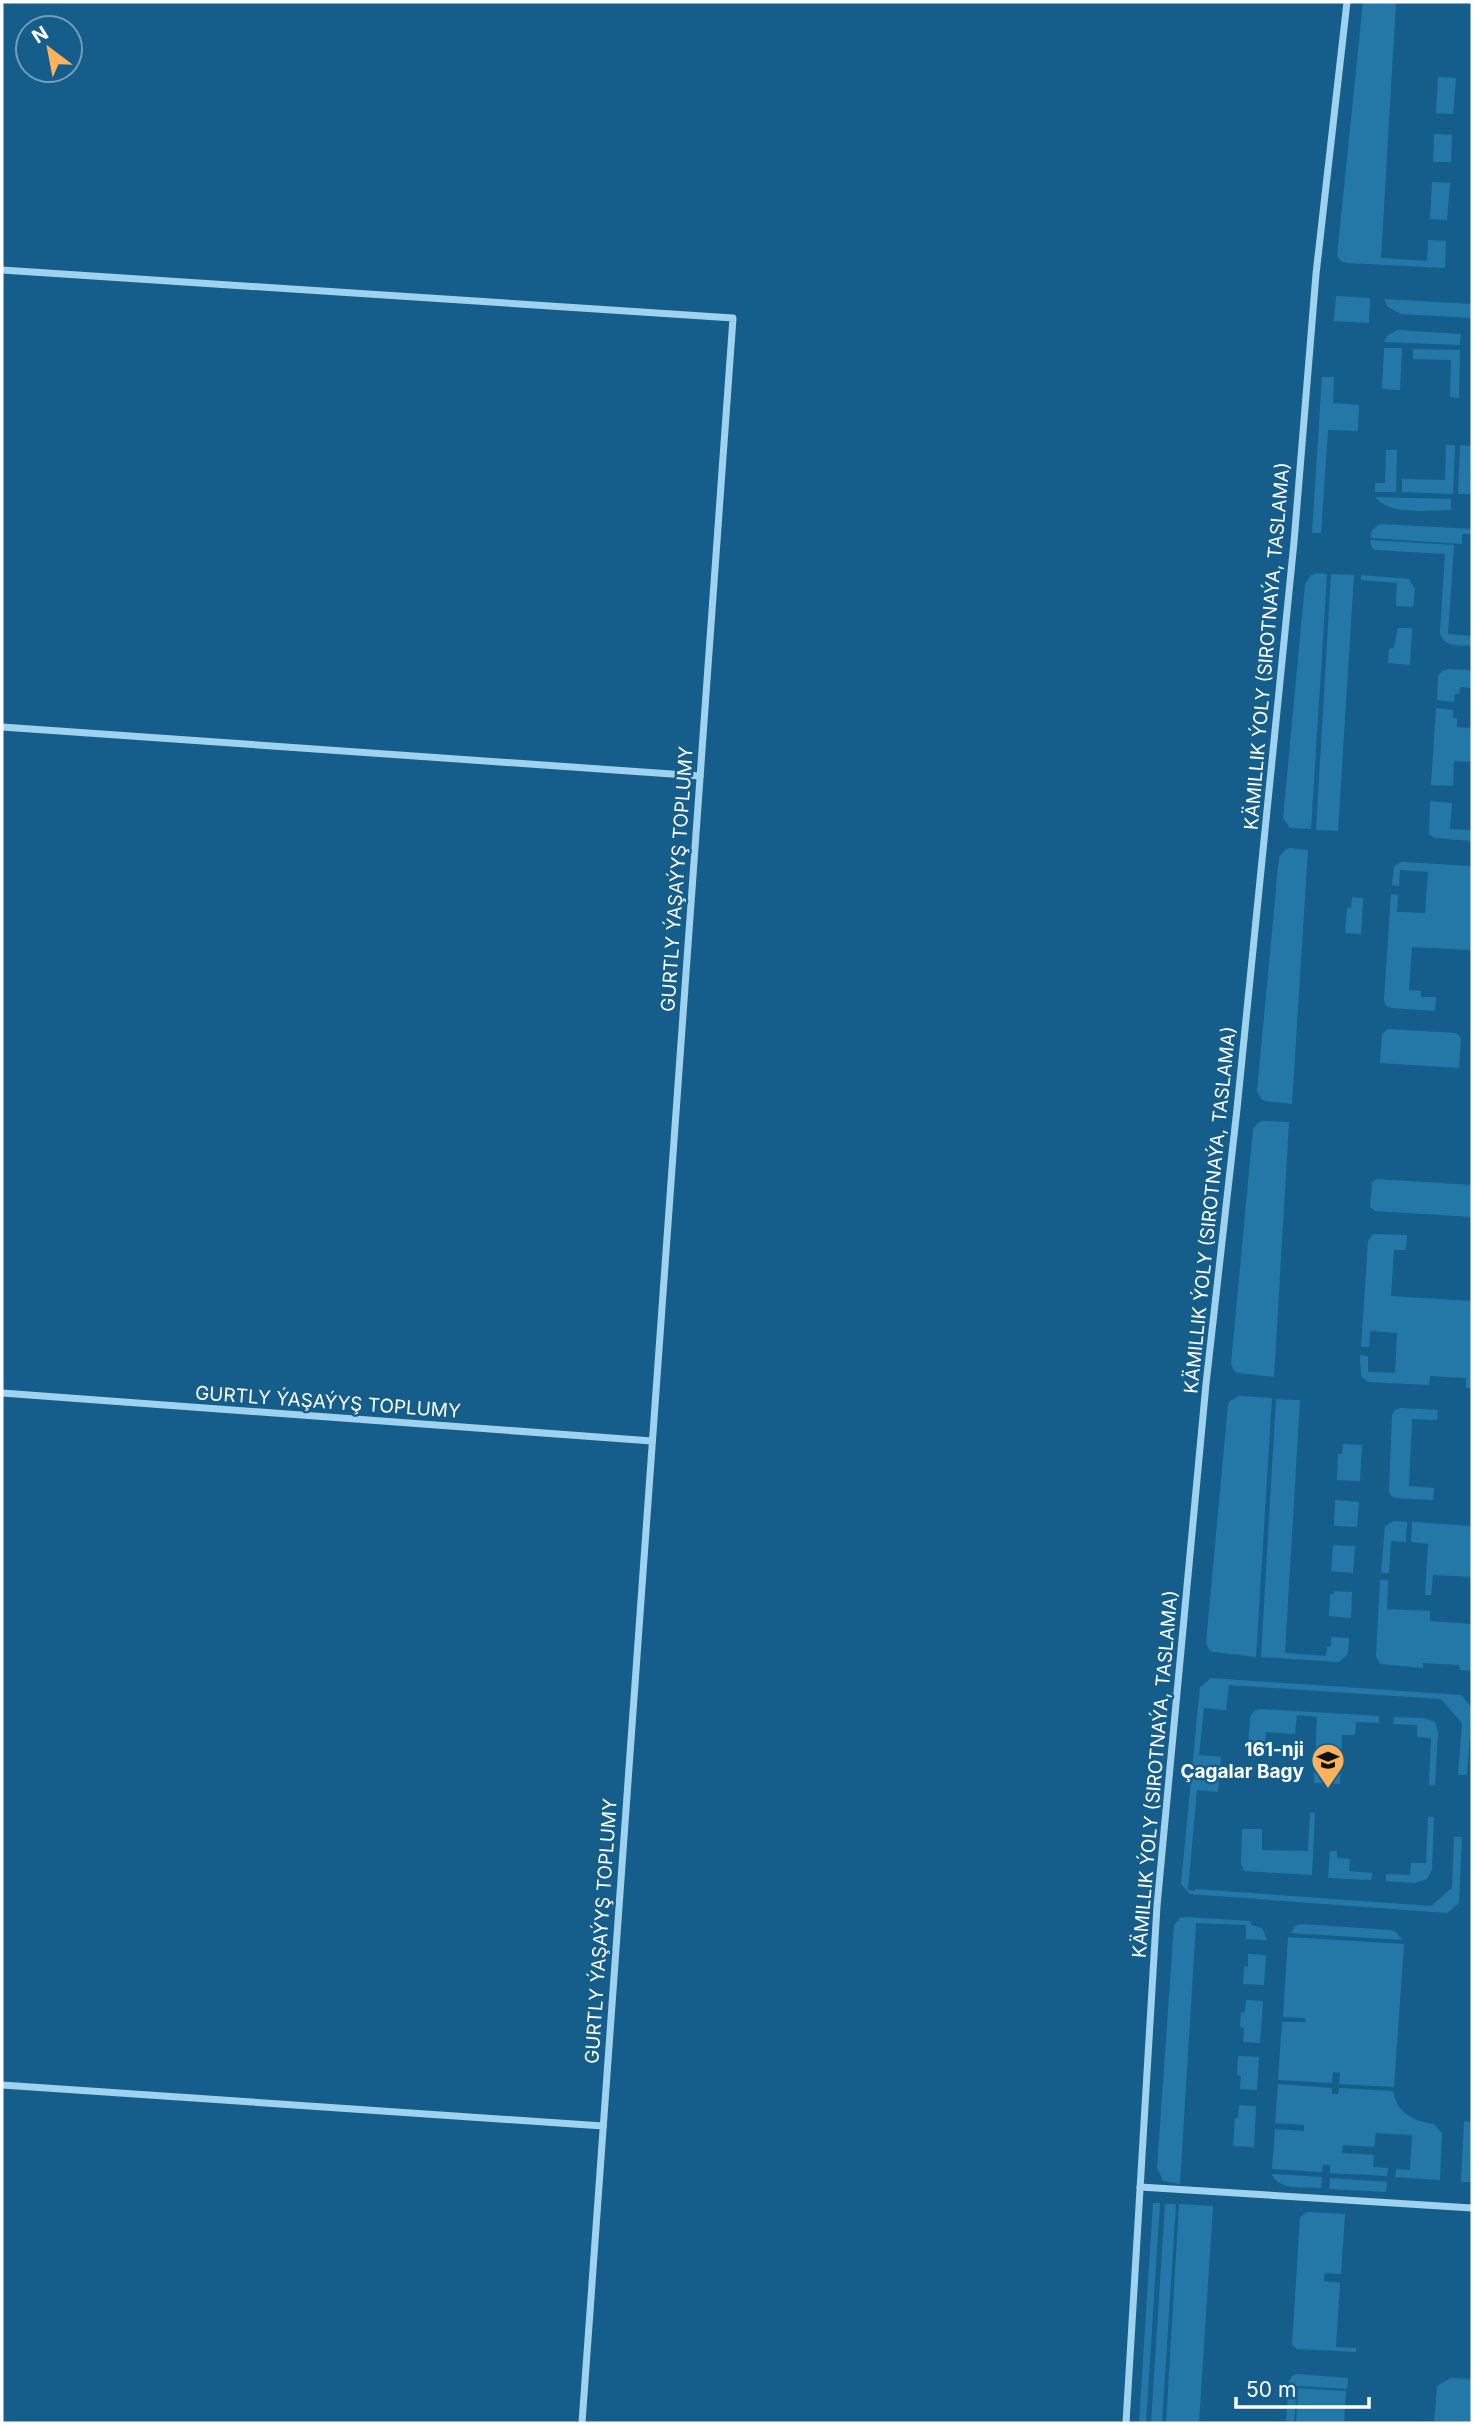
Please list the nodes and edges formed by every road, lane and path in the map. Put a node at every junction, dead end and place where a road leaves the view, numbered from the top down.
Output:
1 (1347, 2) edge
2 (2, 270) edge
3 (2, 727) edge
4 (700, 776) junction
5 (2, 1393) edge
6 (652, 1441) junction
7 (2, 2085) edge
8 (603, 2126) junction
9 (1140, 2187) junction
10 (1472, 2208) edge
11 (582, 2423) edge
12 (1126, 2423) edge

1 - 9 street, KÄMILLIK ÝOLY (SIROTNAÝA, TASLAMA)
2 - 4 street, GURTLY ÝAŞAÝYŞ TOPLUMY
3 - 4 street
4 - 6 street, GURTLY ÝAŞAÝYŞ TOPLUMY
5 - 6 street, GURTLY ÝAŞAÝYŞ TOPLUMY
6 - 8 street, GURTLY ÝAŞAÝYŞ TOPLUMY
7 - 8 street
8 - 11 street, GURTLY ÝAŞAÝYŞ TOPLUMY
9 - 10 street
9 - 12 street, KÄMILLIK ÝOLY (SIROTNAÝA, TASLAMA)

